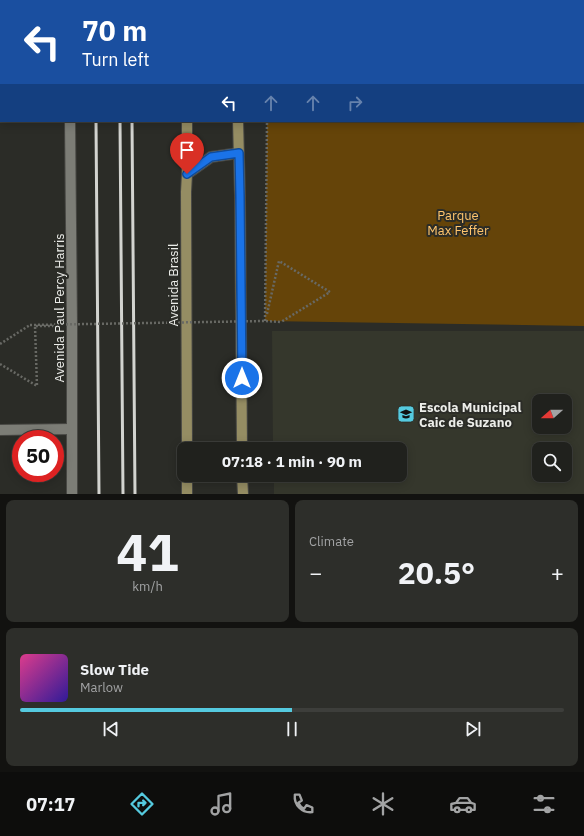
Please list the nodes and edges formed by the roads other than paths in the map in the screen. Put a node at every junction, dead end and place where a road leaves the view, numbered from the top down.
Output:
1 (70, 122) edge
2 (187, 122) edge
3 (238, 122) edge
4 (239, 153) junction
5 (187, 174) junction
6 (72, 429) junction
7 (0, 430) edge
8 (187, 442) edge
9 (242, 442) edge
10 (187, 482) edge
11 (242, 482) edge
12 (72, 494) edge
13 (188, 494) edge
14 (243, 494) edge

1 - 6 street, Avenida Paul Percy Harris
2 - 5 main road, Avenida Brasil
3 - 4 main road
4 - 5 main road
4 - 9 main road
5 - 8 main road, Avenida Brasil
6 - 7 street
6 - 12 street, Avenida Paul Percy Harris
10 - 13 main road
11 - 14 main road

